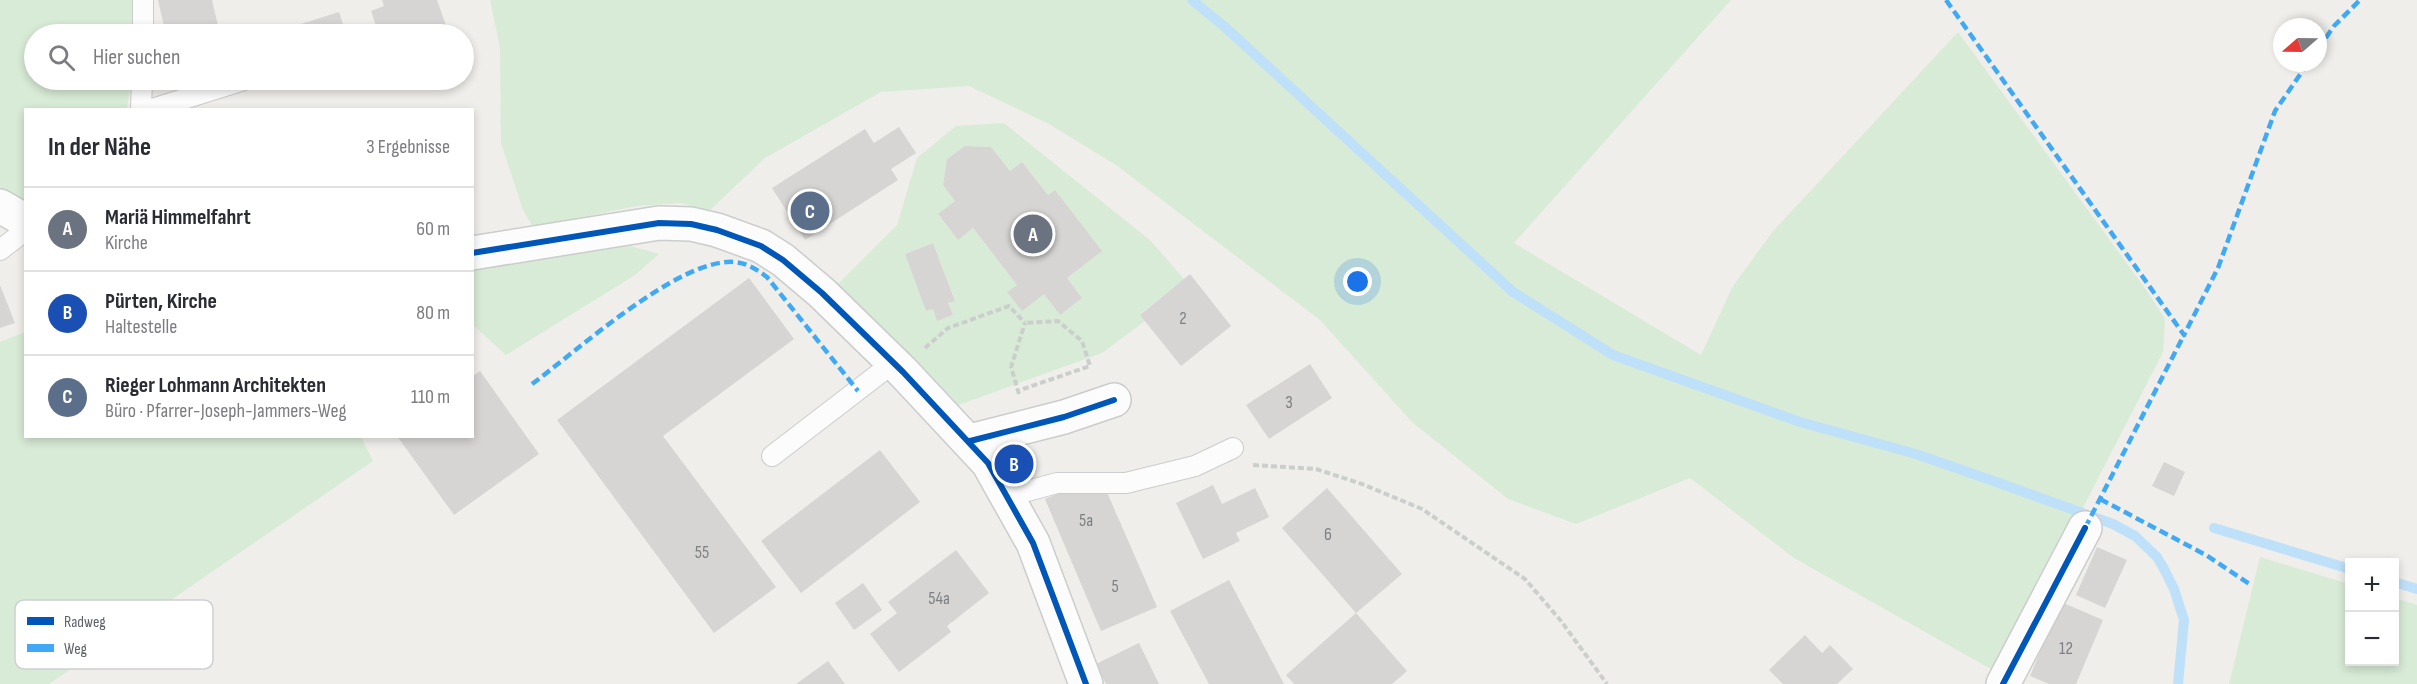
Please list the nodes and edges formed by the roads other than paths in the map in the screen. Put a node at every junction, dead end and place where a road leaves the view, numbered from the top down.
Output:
1 (143, 0) edge
2 (143, 24) edge
3 (142, 90) edge
4 (212, 90) edge
5 (141, 108) edge
6 (155, 108) edge
7 (0, 206) edge
8 (24, 220) edge
9 (24, 223) edge
10 (0, 250) edge
11 (474, 253) edge
12 (907, 358) junction
13 (1114, 400) dead end
14 (970, 441) junction
15 (1233, 448) dead end
16 (772, 456) dead end
17 (1009, 496) junction
18 (2085, 528) dead end
19 (1086, 684) edge
20 (2003, 684) edge

1 - 2 lane
3 - 5 lane
4 - 6 lane
7 - 8 street
9 - 10 lane
11 - 12 street
12 - 14 street
12 - 16 lane
13 - 14 street
14 - 17 street
15 - 17 lane
17 - 19 street
18 - 20 street

